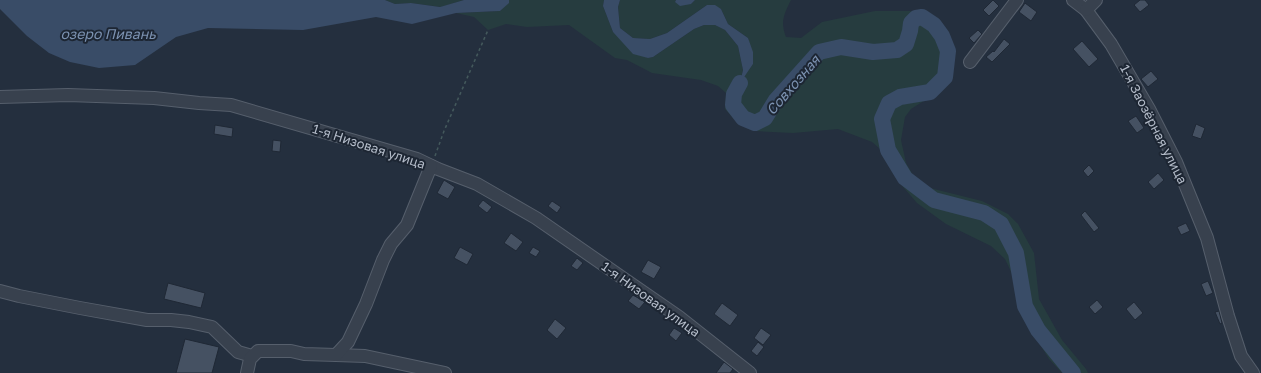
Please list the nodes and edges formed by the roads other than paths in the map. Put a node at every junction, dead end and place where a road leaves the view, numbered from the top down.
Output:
1 (1017, 0) edge
2 (1073, 0) edge
3 (1096, 0) edge
4 (1086, 10) junction
5 (970, 62) dead end
6 (0, 97) edge
7 (431, 166) junction
8 (0, 291) edge
9 (336, 355) junction
10 (252, 356) junction
11 (247, 373) edge
12 (445, 373) edge
13 (750, 373) edge
14 (1253, 373) edge

1 - 5 street
2 - 4 street, 1-я Заозёрная улица
3 - 4 street
4 - 14 street, 1-я Заозёрная улица
6 - 7 street, 1-я Низовая улица
7 - 9 street
7 - 13 street, 1-я Низовая улица
8 - 10 street
9 - 10 street
9 - 12 street
10 - 11 street

